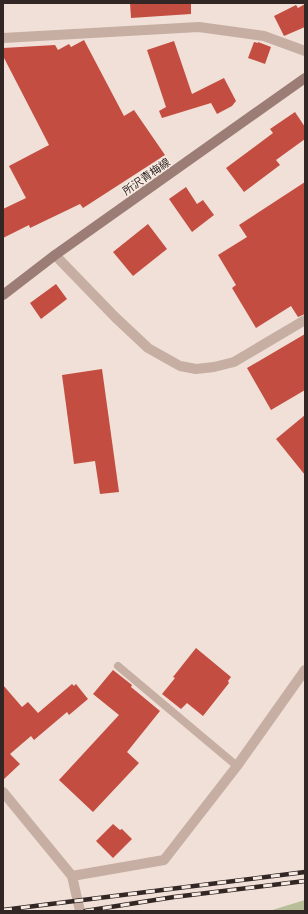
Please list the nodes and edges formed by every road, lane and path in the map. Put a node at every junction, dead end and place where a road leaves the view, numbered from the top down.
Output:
1 (3, 38) edge
2 (305, 51) edge
3 (305, 78) edge
4 (55, 255) junction
5 (3, 295) edge
6 (305, 320) edge
7 (118, 666) dead end
8 (305, 670) edge
9 (237, 766) junction
10 (3, 792) edge
11 (73, 880) junction
12 (80, 911) edge

1 - 2 street
3 - 4 main road, 所沢青梅線
4 - 5 main road, 所沢青梅線
4 - 6 street
7 - 9 lane
8 - 9 street
9 - 11 street
10 - 11 street
11 - 12 street

